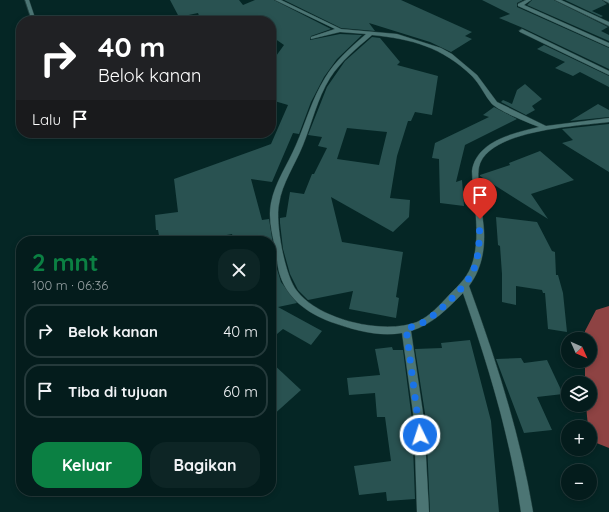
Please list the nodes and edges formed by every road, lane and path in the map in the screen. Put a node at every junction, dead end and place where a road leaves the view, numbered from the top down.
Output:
1 (27, 0) edge
2 (277, 0) edge
3 (529, 0) edge
4 (557, 0) edge
5 (605, 0) edge
6 (609, 2) edge
7 (32, 16) edge
8 (609, 24) edge
9 (340, 30) junction
10 (522, 31) dead end
11 (371, 33) junction
12 (313, 38) dead end
13 (609, 45) edge
14 (609, 73) edge
15 (609, 120) edge
16 (544, 127) junction
17 (464, 284) junction
18 (406, 328) junction
19 (423, 512) edge
20 (527, 512) edge

1 - 7 street
2 - 9 street
3 - 13 street
4 - 8 street
5 - 6 street
9 - 11 street
9 - 12 street
10 - 14 street
11 - 16 street
11 - 18 street
15 - 16 street
16 - 17 street
17 - 18 street
17 - 20 street
18 - 19 street

